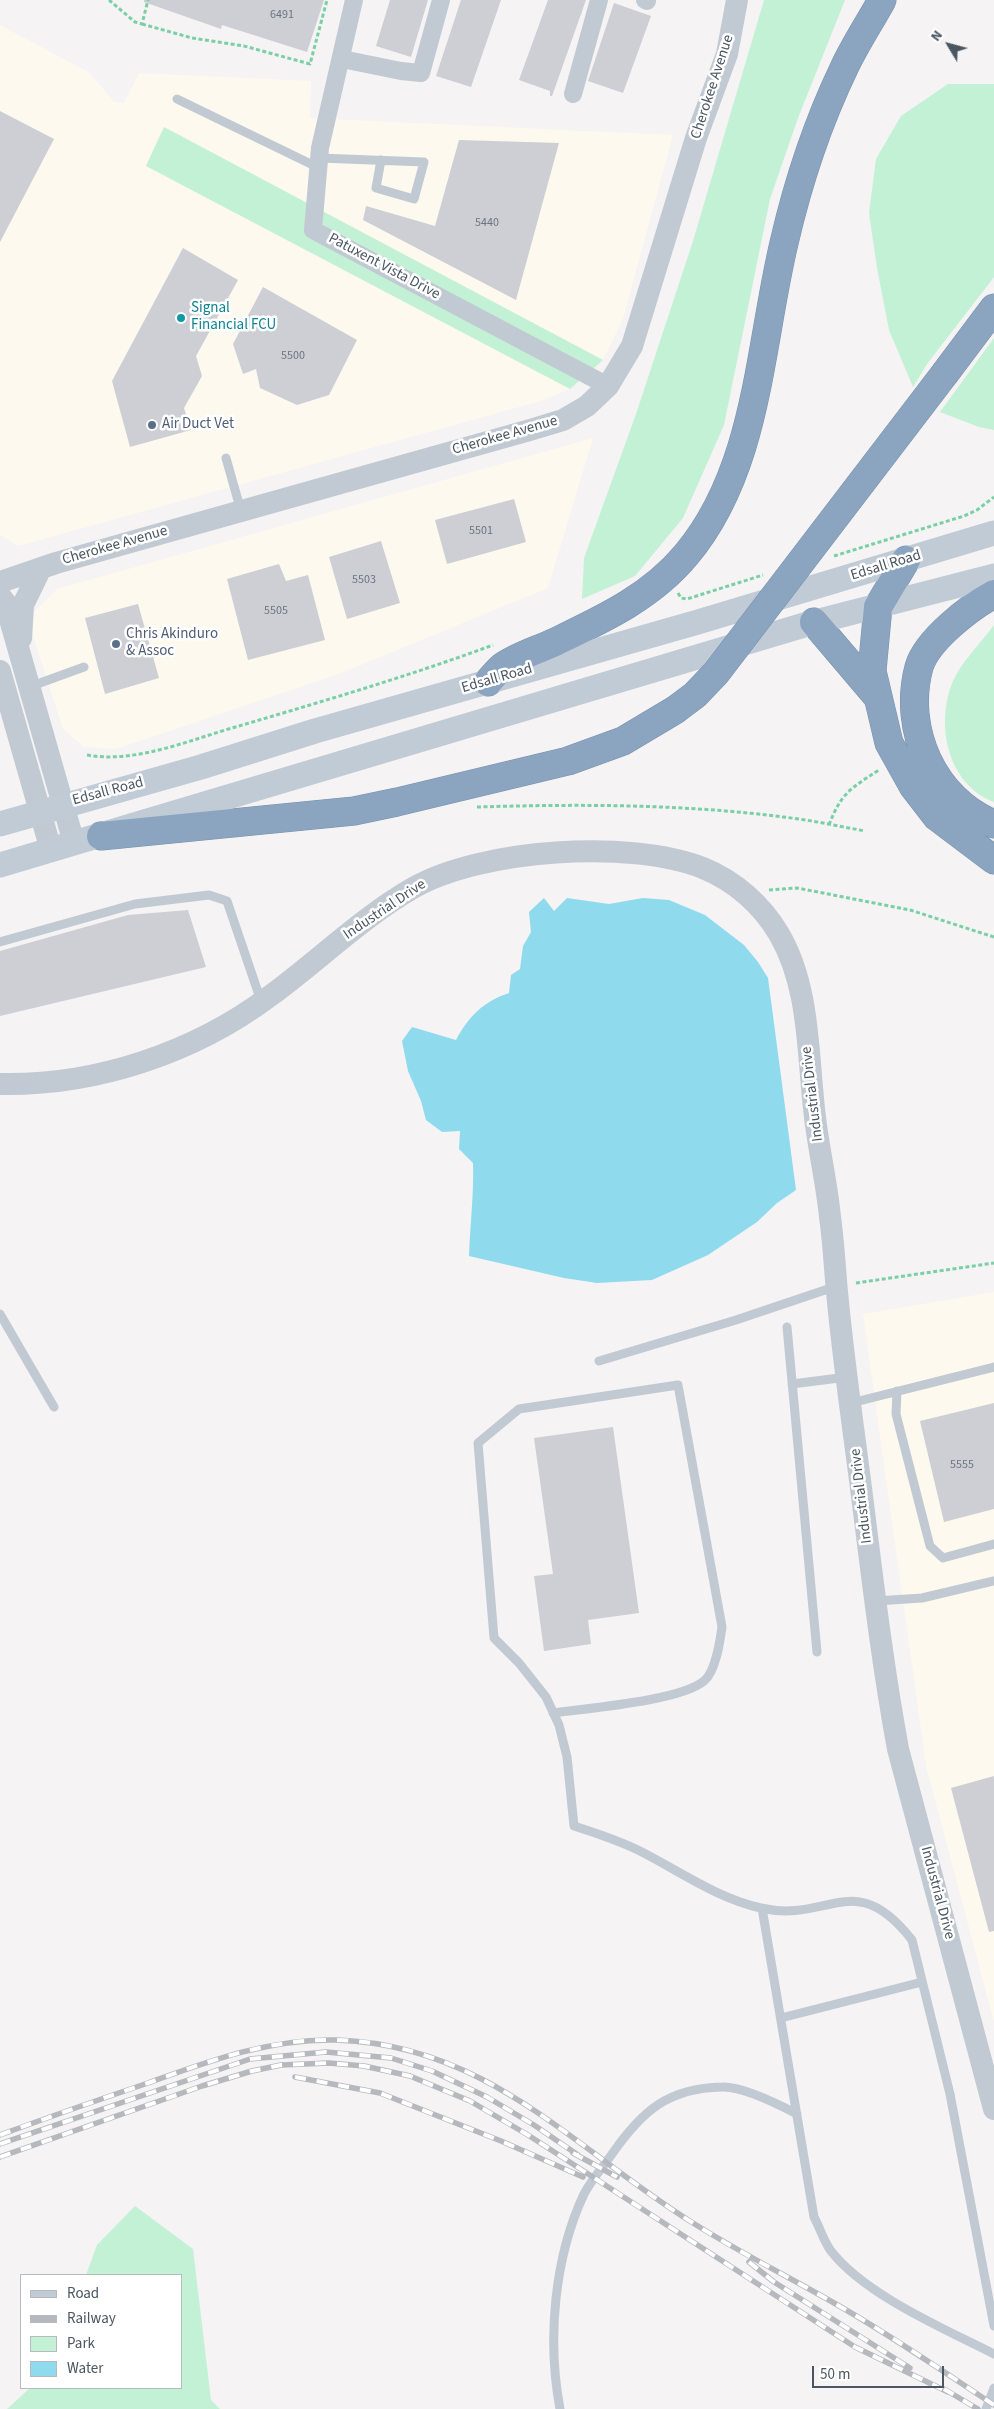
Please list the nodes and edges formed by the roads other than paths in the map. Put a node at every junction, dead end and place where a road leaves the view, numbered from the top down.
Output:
1 (354, 0) edge
2 (441, 0) edge
3 (599, 0) edge
4 (737, 0) edge
5 (882, 0) edge
6 (342, 59) junction
7 (574, 94) dead end
8 (176, 99) dead end
9 (381, 160) junction
10 (318, 162) junction
11 (994, 308) edge
12 (608, 386) junction
13 (226, 458) dead end
14 (241, 511) junction
15 (994, 533) edge
16 (906, 560) junction
17 (41, 568) junction
18 (994, 576) edge
19 (0, 582) edge
20 (994, 594) edge
21 (0, 596) edge
22 (878, 607) junction
23 (814, 622) junction
24 (21, 659) junction
25 (84, 668) dead end
26 (0, 671) edge
27 (488, 682) junction
28 (29, 687) junction
29 (877, 696) junction
30 (4, 697) edge
31 (52, 808) junction
32 (0, 824) edge
33 (994, 824) edge
34 (101, 836) junction
35 (74, 843) junction
36 (51, 850) junction
37 (994, 860) edge
38 (0, 865) edge
39 (0, 942) edge
40 (262, 1002) junction
41 (0, 1084) edge
42 (837, 1286) junction
43 (0, 1314) edge
44 (787, 1327) dead end
45 (599, 1361) dead end
46 (994, 1367) edge
47 (847, 1377) junction
48 (792, 1384) junction
49 (897, 1391) junction
50 (850, 1404) junction
51 (54, 1407) dead end
52 (994, 1544) edge
53 (994, 1581) edge
54 (876, 1601) junction
55 (817, 1652) dead end
56 (553, 1713) junction
57 (762, 1908) junction
58 (922, 1982) junction
59 (781, 2018) junction
60 (993, 2100) edge
61 (797, 2114) junction
62 (994, 2326) edge
63 (994, 2354) edge
64 (994, 2388) edge
65 (560, 2409) edge
66 (986, 2409) edge

1 - 6 street, Patuxent Vista Drive
2 - 6 street
3 - 7 street
4 - 12 street, Cherokee Avenue
5 - 27 highway
6 - 10 street, Patuxent Vista Drive
8 - 10 lane
9 - 9 lane
9 - 10 lane
10 - 12 street, Patuxent Vista Drive
11 - 34 highway, bridge
12 - 14 street, Cherokee Avenue
13 - 14 lane
14 - 17 street, Cherokee Avenue
15 - 16 main road, Edsall Road
16 - 22 highway
16 - 27 main road, Edsall Road
17 - 19 street, Cherokee Avenue
17 - 24 street
18 - 22 main road
20 - 33 highway
21 - 24 street
22 - 23 main road
22 - 29 highway
23 - 29 highway
23 - 34 main road
24 - 28 street
25 - 28 lane
26 - 30 street
27 - 31 main road, Edsall Road
28 - 31 street
29 - 37 highway
30 - 31 street
31 - 32 main road, Edsall Road
31 - 35 street
31 - 36 street
34 - 35 main road
35 - 36 main road
36 - 38 main road
39 - 40 lane
40 - 41 street, Industrial Drive
40 - 42 street, Industrial Drive
42 - 45 lane
42 - 47 street, Industrial Drive
43 - 51 lane
44 - 48 lane
46 - 49 lane
47 - 48 lane
47 - 50 street, Industrial Drive
48 - 55 lane
49 - 50 lane
49 - 52 lane
50 - 54 street, Industrial Drive
53 - 54 lane
54 - 60 street, Industrial Drive
56 - 56 lane
56 - 57 lane
57 - 58 lane
57 - 59 lane
58 - 59 lane
58 - 62 lane
59 - 61 lane
61 - 63 lane
61 - 65 lane
64 - 66 lane

